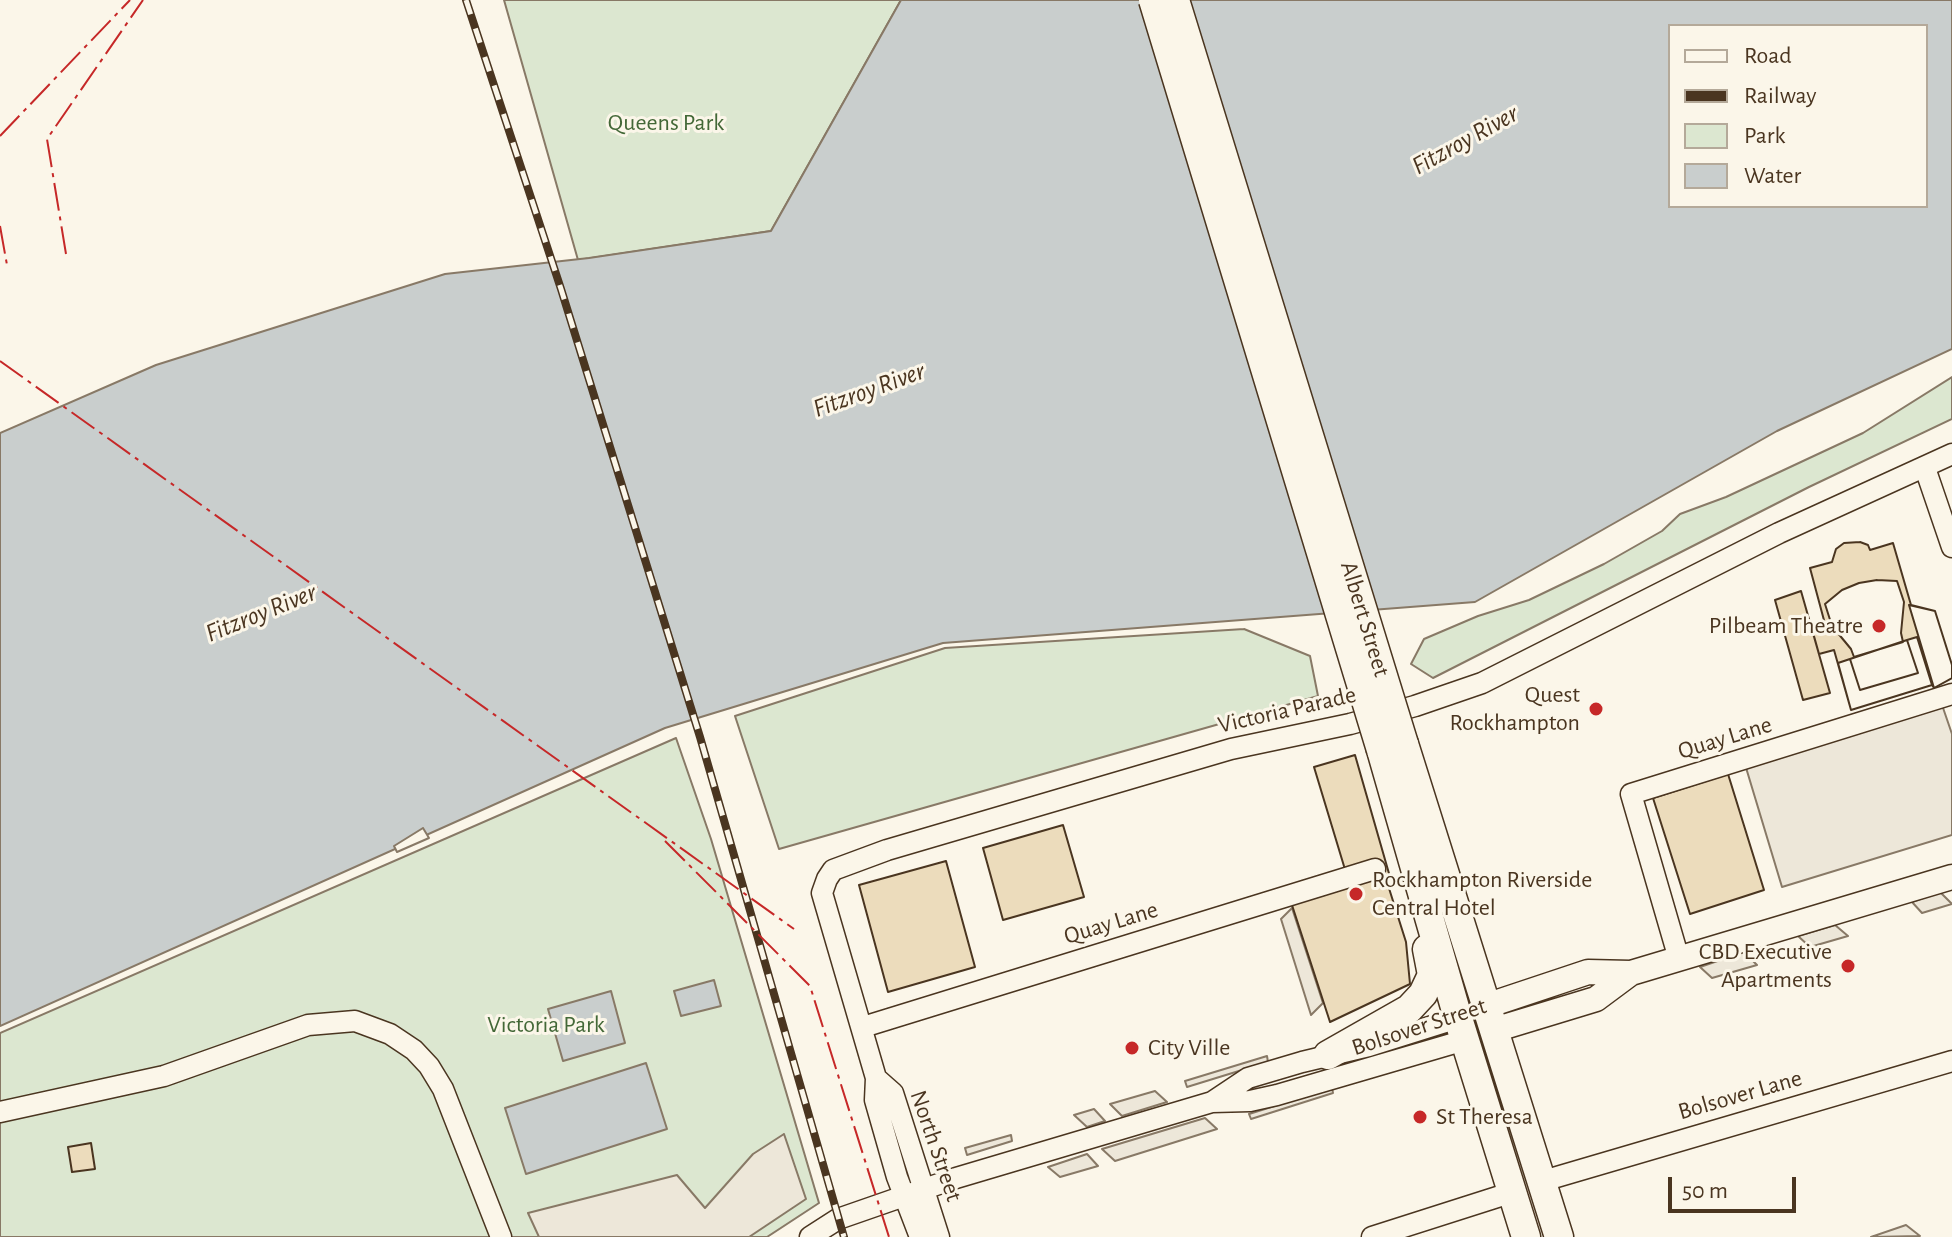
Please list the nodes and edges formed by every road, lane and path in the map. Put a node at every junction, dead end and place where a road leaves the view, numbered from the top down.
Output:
1 (1153, 0) edge
2 (1175, 0) edge
3 (1952, 454) edge
4 (1925, 468) junction
5 (1952, 547) edge
6 (1952, 694) edge
7 (1393, 747) junction
8 (1411, 861) junction
9 (1375, 869) dead end
10 (1952, 877) edge
11 (827, 914) joint
12 (1679, 959) junction
13 (1490, 1018) junction
14 (863, 1027) junction
15 (1462, 1029) junction
16 (1328, 1055) junction
17 (1952, 1061) edge
18 (1212, 1102) junction
19 (0, 1112) edge
20 (1543, 1181) junction
21 (1513, 1192) junction
22 (914, 1193) junction
23 (500, 1231) edge
24 (810, 1237) edge
25 (920, 1237) edge
26 (939, 1237) edge
27 (1372, 1237) edge
28 (1526, 1237) edge
29 (1559, 1237) edge

1 - 7 highway, Albert Street, bridge
2 - 7 highway, Albert Street, bridge
3 - 4 street, Victoria Parade
4 - 5 street
4 - 11 street, Victoria Parade
6 - 12 street, Quay Lane
7 - 8 highway, Albert Street
7 - 13 highway, Albert Street
8 - 15 highway, Albert Street
8 - 16 highway
9 - 14 street, Quay Lane
10 - 12 main road, Bolsover Street
11 - 14 street, North Street
12 - 13 main road, Bolsover Street
13 - 15 highway, Bolsover Street
13 - 20 highway, Albert Street
14 - 22 street, North Street
15 - 16 street, Bolsover Street
15 - 18 street, Bolsover Street
15 - 21 highway, Albert Street
16 - 18 street, Bolsover Street
17 - 20 street, Bolsover Lane
18 - 22 street, Bolsover Street
19 - 23 street
20 - 29 highway, Albert Street
21 - 27 street
21 - 28 highway, Albert Street
22 - 24 street, Bolsover Street
22 - 25 street, North Street
22 - 26 street, North Street

